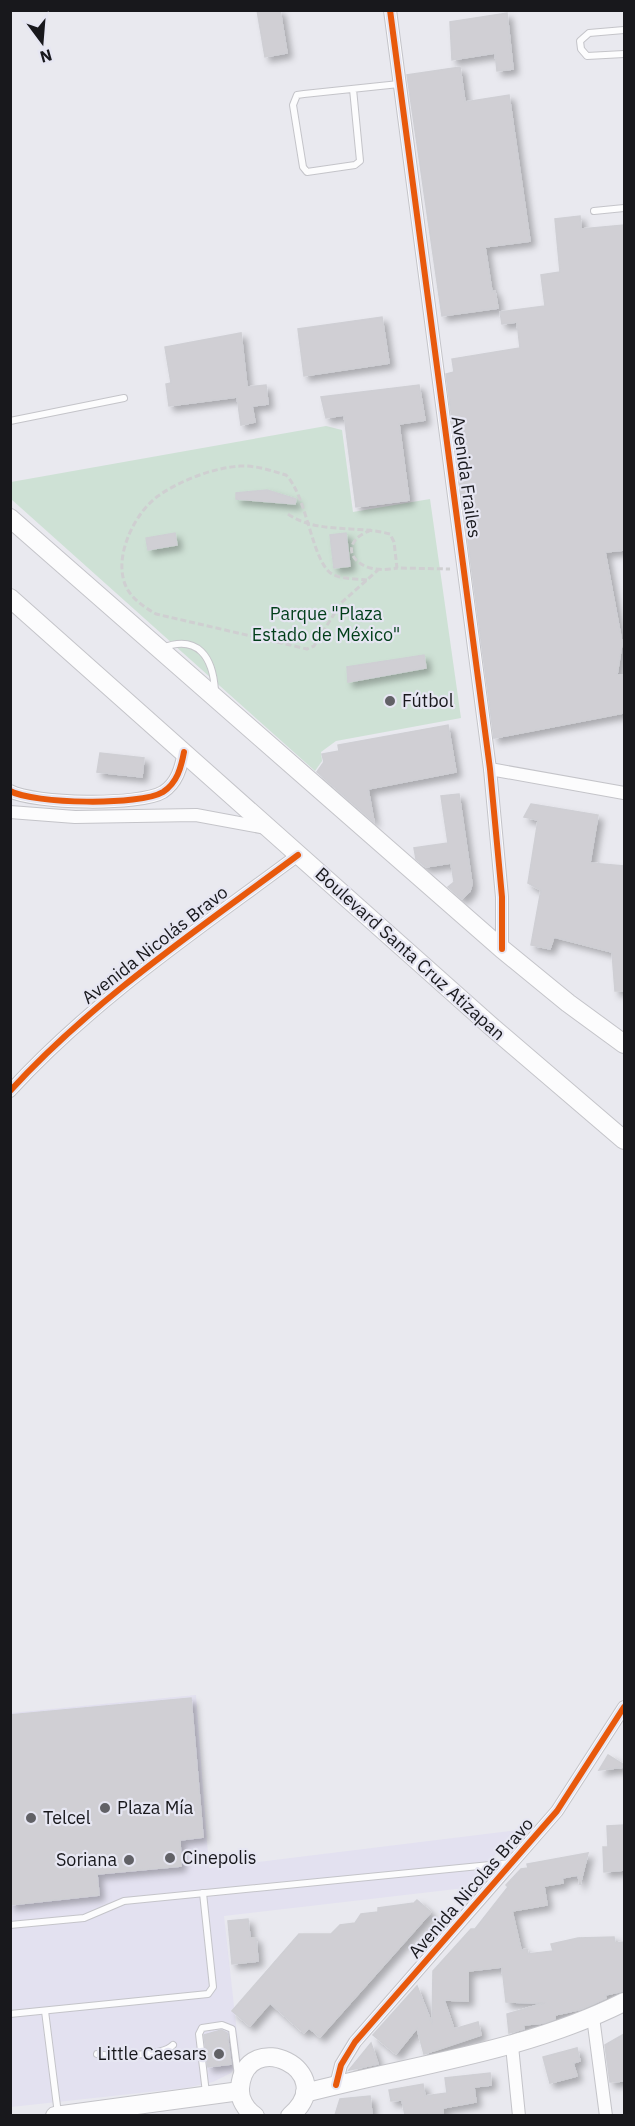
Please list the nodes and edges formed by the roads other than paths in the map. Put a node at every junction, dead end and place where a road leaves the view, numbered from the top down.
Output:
1 (390, 10) edge
2 (624, 30) edge
3 (624, 54) edge
4 (399, 84) junction
5 (353, 89) junction
6 (624, 208) edge
7 (594, 211) dead end
8 (124, 398) dead end
9 (10, 421) edge
10 (10, 518) edge
11 (10, 598) edge
12 (159, 648) junction
13 (215, 697) junction
14 (184, 752) junction
15 (490, 769) junction
16 (10, 791) edge
17 (624, 793) edge
18 (10, 812) edge
19 (270, 829) junction
20 (298, 855) junction
21 (502, 949) junction
22 (624, 1044) edge
23 (10, 1091) edge
24 (624, 1140) edge
25 (624, 1707) edge
26 (515, 1862) junction
27 (202, 1893) junction
28 (10, 1925) edge
29 (624, 2002) edge
30 (45, 2011) junction
31 (10, 2014) edge
32 (593, 2017) junction
33 (173, 2045) dead end
34 (512, 2046) junction
35 (97, 2054) dead end
36 (241, 2084) junction
37 (336, 2085) junction
38 (305, 2093) junction
39 (206, 2095) junction
40 (295, 2114) edge
41 (57, 2115) edge
42 (255, 2115) edge
43 (519, 2115) edge
44 (606, 2115) edge

1 - 4 street, Avenida Frailes
2 - 3 lane
4 - 5 lane
4 - 15 street, Avenida Frailes
5 - 5 lane
6 - 7 lane
8 - 9 lane
10 - 12 main road
11 - 14 main road, Boulevard Santa Cruz Atizapan
12 - 13 main road
12 - 13 lane
13 - 21 main road
14 - 16 street
14 - 19 main road, Boulevard Santa Cruz Atizapan
15 - 17 street
15 - 21 street, Avenida Frailes
18 - 19 street
19 - 20 main road, Boulevard Santa Cruz Atizapan
20 - 23 street, Avenida Nicolás Bravo
20 - 24 main road, Boulevard Santa Cruz Atizapan
21 - 22 main road
25 - 26 street, Avenida Nicolas Bravo
26 - 27 lane
26 - 37 street, Avenida Nicolas Bravo
27 - 28 lane
27 - 30 lane
29 - 32 main road
30 - 31 lane
30 - 41 lane
32 - 34 main road
32 - 44 street
33 - 35 lane
34 - 37 main road
34 - 43 street
36 - 38 main road
36 - 39 main road
36 - 39 lane
36 - 42 main road
37 - 38 main road
38 - 40 main road
39 - 41 main road

